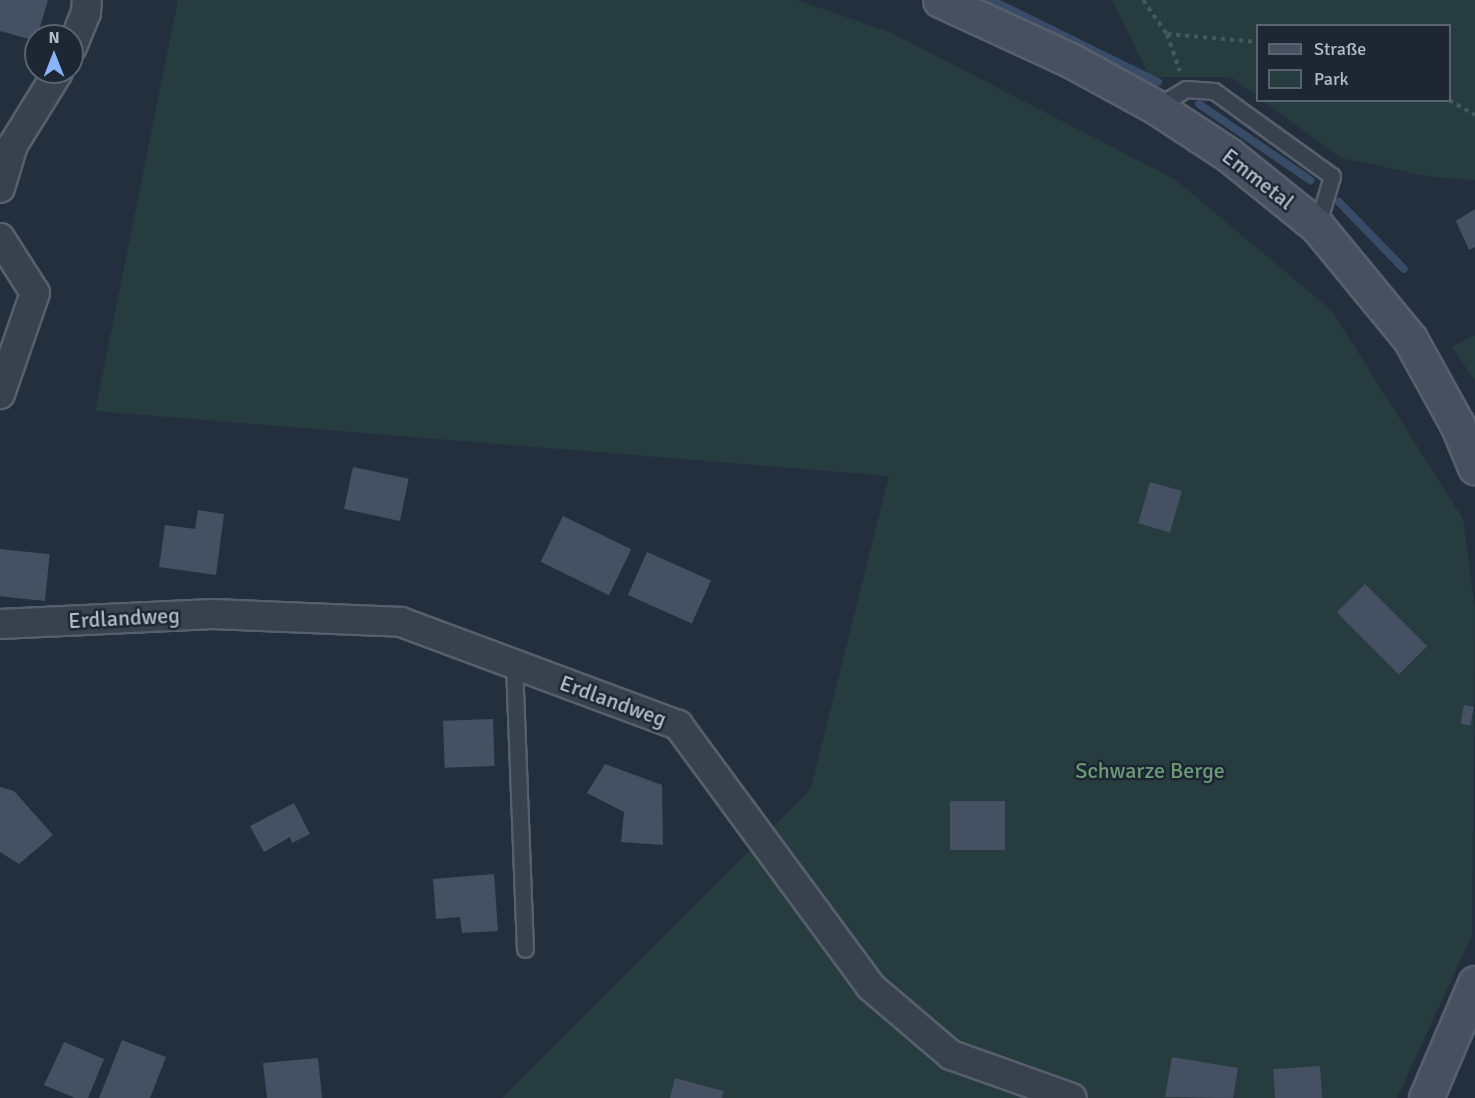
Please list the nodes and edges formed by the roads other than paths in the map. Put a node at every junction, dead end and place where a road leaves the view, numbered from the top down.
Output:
1 (87, 0) edge
2 (940, 0) edge
3 (81, 24) edge
4 (51, 84) edge
5 (1156, 107) junction
6 (0, 188) edge
7 (1317, 226) junction
8 (0, 238) edge
9 (2, 386) edge
10 (1466, 429) edge
11 (1475, 467) edge
12 (0, 624) edge
13 (514, 664) junction
14 (525, 949) dead end
15 (1475, 983) edge
16 (1072, 1098) edge
17 (1426, 1098) edge

1 - 3 street
2 - 5 main road, Emmetal
4 - 6 street
5 - 7 main road, Emmetal
5 - 7 lane
7 - 10 main road, Emmetal
8 - 9 street
10 - 11 main road, Emmetal
12 - 13 street, Erdlandweg
13 - 14 lane
13 - 16 street, Erdlandweg
15 - 17 main road

